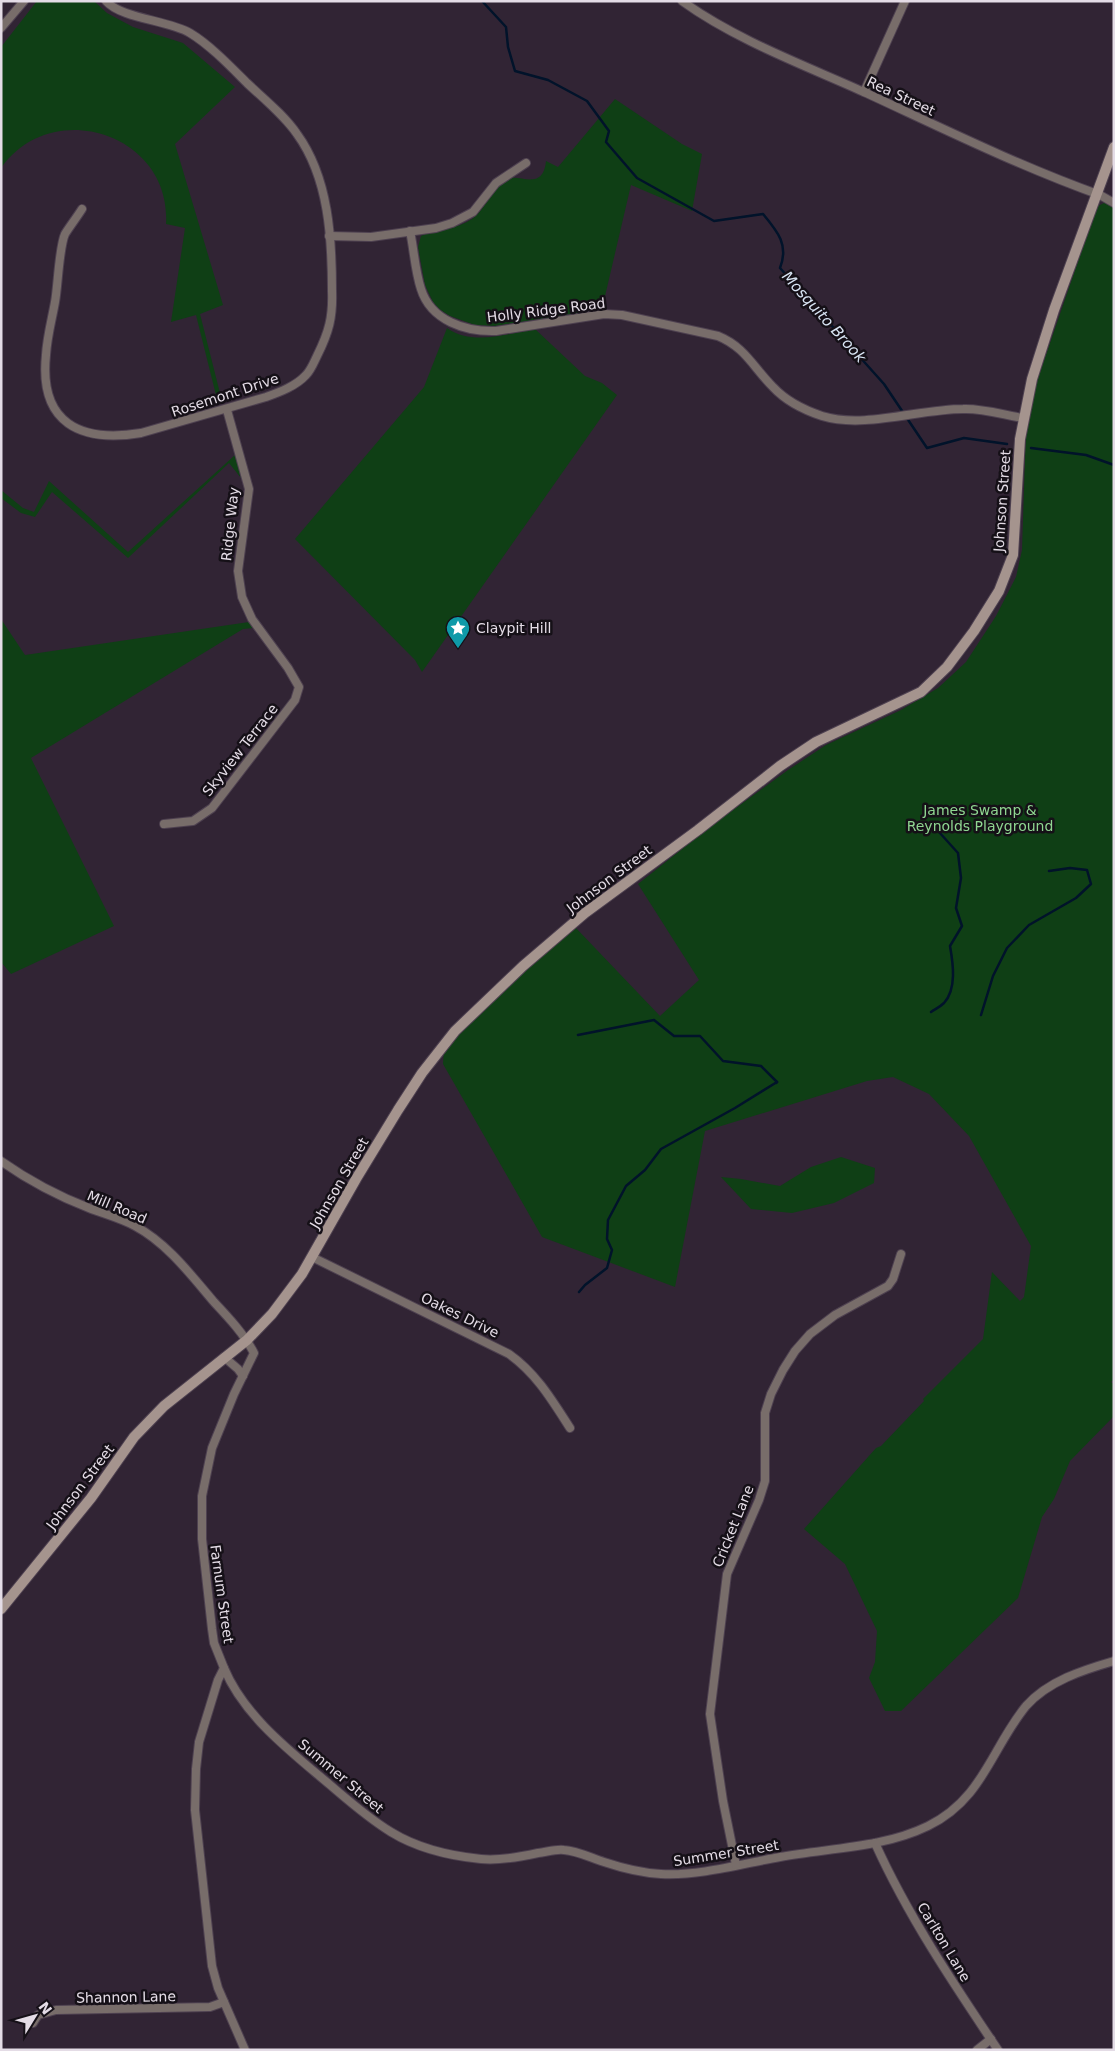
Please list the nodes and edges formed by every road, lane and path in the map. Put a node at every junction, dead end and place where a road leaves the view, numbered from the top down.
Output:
1 (24, 1) edge
2 (106, 1) edge
3 (682, 1) edge
4 (905, 1) edge
5 (1, 28) edge
6 (864, 92) junction
7 (1114, 147) edge
8 (526, 163) dead end
9 (1096, 194) junction
10 (1114, 203) edge
11 (82, 209) dead end
12 (410, 231) junction
13 (329, 236) junction
14 (228, 410) junction
15 (1023, 418) junction
16 (299, 688) joint
17 (164, 824) dead end
18 (1, 1161) edge
19 (900, 1254) dead end
20 (312, 1257) junction
21 (247, 1340) junction
22 (224, 1357) junction
23 (243, 1376) junction
24 (570, 1428) dead end
25 (1, 1608) edge
26 (1114, 1661) edge
27 (224, 1668) junction
28 (875, 1843) junction
29 (736, 1865) junction
30 (224, 2002) junction
31 (33, 2024) dead end
32 (991, 2039) junction
33 (245, 2050) edge
34 (977, 2050) edge
35 (998, 2050) edge

1 - 5 street
2 - 13 street, Rosemont Drive
3 - 6 street, Rea Street
4 - 6 street
6 - 9 street, Rea Street
7 - 9 street, Johnson Street
8 - 12 street
9 - 10 street, Rea Street
9 - 15 street, Johnson Street
11 - 14 street, Rosemont Drive
12 - 13 street
12 - 15 street, Holly Ridge Road
13 - 14 street, Rosemont Drive
14 - 16 street, Ridge Way
15 - 20 street, Johnson Street
16 - 17 street, Skyview Terrace
18 - 21 street, Mill Road
19 - 29 street, Cricket Lane
20 - 21 street, Johnson Street
20 - 24 street, Oakes Drive
21 - 22 street, Johnson Street
21 - 23 street, Farnum Street
22 - 23 street
22 - 25 street, Johnson Street
23 - 27 street, Farnum Street
26 - 28 street, Summer Street
27 - 29 street, Summer Street
27 - 30 street
28 - 29 street, Summer Street
28 - 32 street, Carlton Lane
30 - 31 street, Shannon Lane
30 - 33 street
32 - 34 street
32 - 35 street, Carlton Lane

